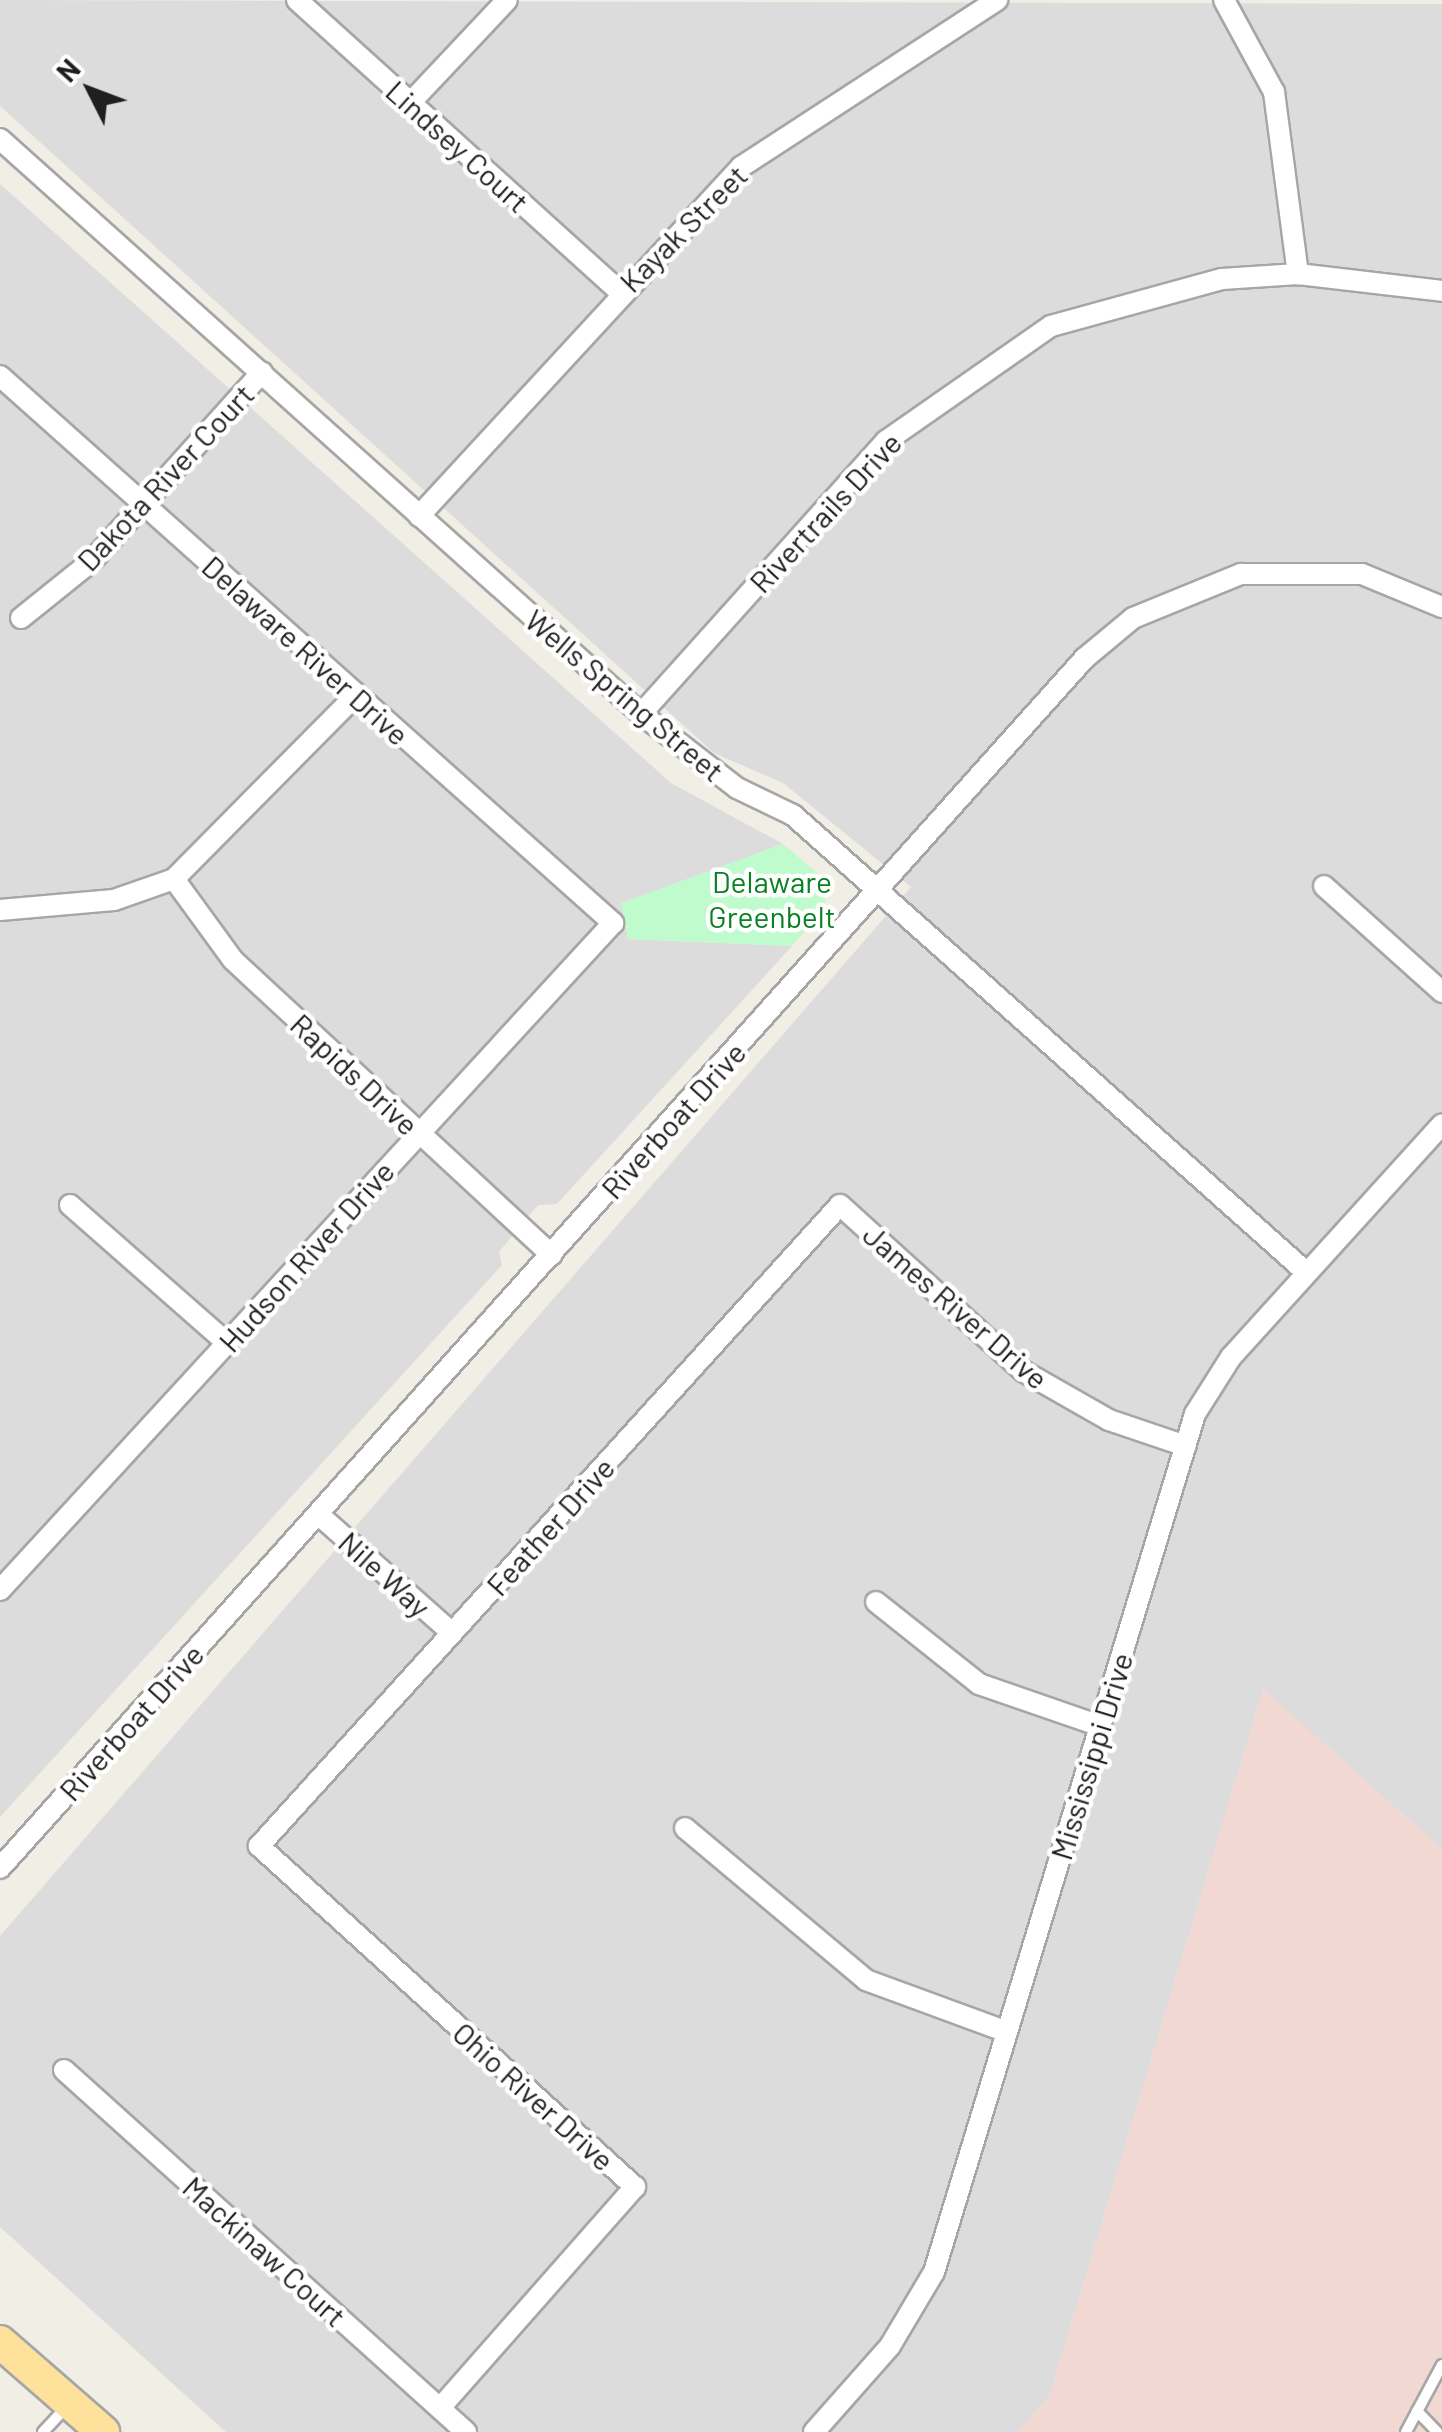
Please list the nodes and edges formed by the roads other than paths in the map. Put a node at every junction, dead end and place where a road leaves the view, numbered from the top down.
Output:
1 (297, 0) edge
2 (507, 0) edge
3 (997, 0) edge
4 (1224, 0) edge
5 (410, 103) junction
6 (0, 140) edge
7 (1298, 274) junction
8 (1442, 290) edge
9 (619, 291) junction
10 (262, 372) junction
11 (0, 376) edge
12 (143, 505) junction
13 (419, 516) junction
14 (1442, 607) edge
15 (21, 618) dead end
16 (356, 694) junction
17 (641, 714) junction
18 (174, 878) junction
19 (1324, 886) dead end
20 (880, 890) junction
21 (0, 910) edge
22 (613, 923) joint
23 (1442, 992) edge
24 (1442, 1124) edge
25 (418, 1133) junction
26 (70, 1205) dead end
27 (840, 1205) joint
28 (552, 1255) junction
29 (1307, 1273) junction
30 (226, 1344) junction
31 (1186, 1446) junction
32 (318, 1514) junction
33 (0, 1590) edge
34 (876, 1602) dead end
35 (452, 1633) junction
36 (1100, 1726) junction
37 (685, 1828) dead end
38 (259, 1846) joint
39 (0, 1868) edge
40 (1007, 2032) junction
41 (64, 2070) dead end
42 (0, 2342) edge
43 (1442, 2365) edge
44 (70, 2403) junction
45 (440, 2408) junction
46 (1418, 2411) junction
47 (44, 2432) edge
48 (103, 2432) edge
49 (466, 2432) edge
50 (814, 2432) edge
51 (1406, 2432) edge
52 (1437, 2432) edge

1 - 5 street, Lindsey Court
2 - 5 street
3 - 9 street, Kayak Street
4 - 7 street
5 - 9 street, Lindsey Court
6 - 10 street, Wells Spring Street
7 - 8 street, Rivertrails Drive
7 - 17 street, Rivertrails Drive
9 - 13 street, Kayak Street
10 - 12 street, Dakota River Court
10 - 13 street, Wells Spring Street
11 - 12 street, Delaware River Drive
12 - 15 street, Dakota River Court
12 - 16 street, Delaware River Drive
13 - 17 street, Wells Spring Street
14 - 20 street, Riverboat Drive
16 - 18 street
16 - 22 street, Delaware River Drive
17 - 20 street, Wells Spring Street
18 - 21 street
18 - 25 street, Rapids Drive
19 - 23 street
20 - 28 street, Riverboat Drive
20 - 29 street, Wells Spring Street
22 - 25 street, Hudson River Drive
24 - 29 street, Mississippi Drive
25 - 28 street, Rapids Drive
25 - 30 street, Hudson River Drive
26 - 30 street
27 - 31 street, James River Drive
27 - 35 street, Feather Drive
28 - 32 street, Riverboat Drive
29 - 31 street, Mississippi Drive
30 - 33 street, Hudson River Drive
31 - 36 street, Mississippi Drive
32 - 35 street, Nile Way
32 - 39 street, Riverboat Drive
34 - 36 street
35 - 38 street, Feather Drive
36 - 40 street, Mississippi Drive
37 - 40 street
38 - 45 street, Ohio River Drive
40 - 50 street, Mississippi Drive
41 - 45 street, Mackinaw Court
42 - 44 main road
43 - 46 lane
44 - 47 lane
44 - 48 main road
45 - 49 street, Mackinaw Court
46 - 51 lane
46 - 52 lane

